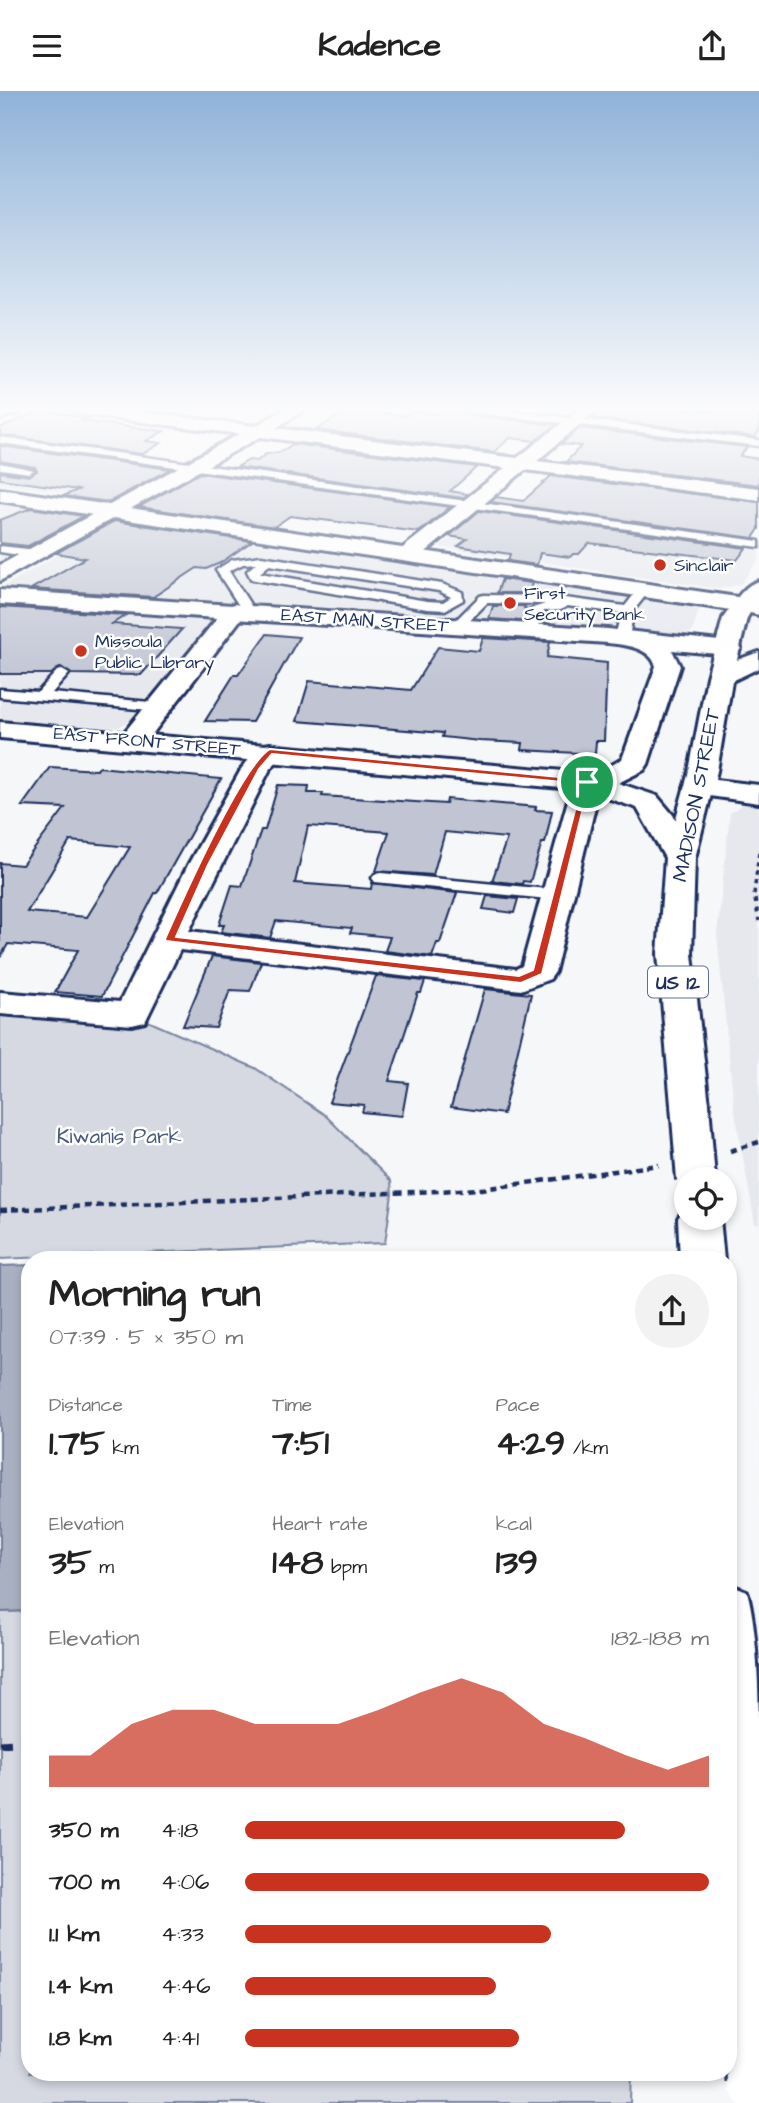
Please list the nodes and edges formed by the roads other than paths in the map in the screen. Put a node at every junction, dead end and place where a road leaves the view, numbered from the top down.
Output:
1 (50, 503) edge
2 (132, 503) edge
3 (472, 503) joint
4 (114, 513) junction
5 (759, 544) edge
6 (0, 548) edge
7 (37, 554) junction
8 (408, 555) junction
9 (267, 561) junction
10 (0, 574) edge
11 (644, 590) junction
12 (0, 597) edge
13 (754, 601) edge
14 (591, 605) junction
15 (628, 610) junction
16 (242, 611) junction
17 (456, 626) junction
18 (529, 631) junction
19 (615, 637) junction
20 (729, 648) junction
21 (759, 659) edge
22 (62, 674) dead end
23 (720, 677) junction
24 (0, 693) edge
25 (42, 696) junction
26 (160, 707) junction
27 (0, 730) edge
28 (133, 740) junction
29 (270, 751) junction
30 (587, 782) junction
31 (698, 787) junction
32 (759, 794) edge
33 (680, 858) junction
34 (381, 878) dead end
35 (558, 895) junction
36 (170, 939) junction
37 (0, 1003) edge
38 (694, 1165) edge
39 (700, 1230) edge
40 (701, 1251) edge
41 (737, 1745) edge
42 (759, 2081) edge

1 - 4 main road
2 - 4 main road
3 - 5 lane
3 - 8 main road
4 - 7 main road
4 - 8 main road
6 - 7 lane
7 - 10 main road
8 - 11 main road
9 - 9 lane
9 - 16 lane
11 - 13 main road
11 - 15 lane
12 - 16 main road, EAST MAIN STREET
13 - 20 main road, MADISON STREET / US 12
14 - 15 lane
14 - 17 lane
14 - 18 lane
15 - 19 lane
16 - 17 main road, EAST MAIN STREET
16 - 26 main road
17 - 18 main road, EAST MAIN STREET
18 - 19 main road, EAST MAIN STREET
19 - 20 main road, EAST MAIN STREET
19 - 30 main road
20 - 23 main road, MADISON STREET / US 12
21 - 23 main road
22 - 25 lane
23 - 31 main road, MADISON STREET / US 12
24 - 25 lane
25 - 26 lane
26 - 28 main road
27 - 28 main road, EAST FRONT STREET
28 - 29 main road, EAST FRONT STREET
29 - 30 main road, EAST FRONT STREET
29 - 36 main road
30 - 33 main road
30 - 35 main road
31 - 32 main road
31 - 33 main road, MADISON STREET / US 12
33 - 38 main road, MADISON STREET / US 12, bridge
34 - 35 lane
35 - 36 main road
36 - 37 main road
39 - 40 main road
41 - 42 main road, bridge

